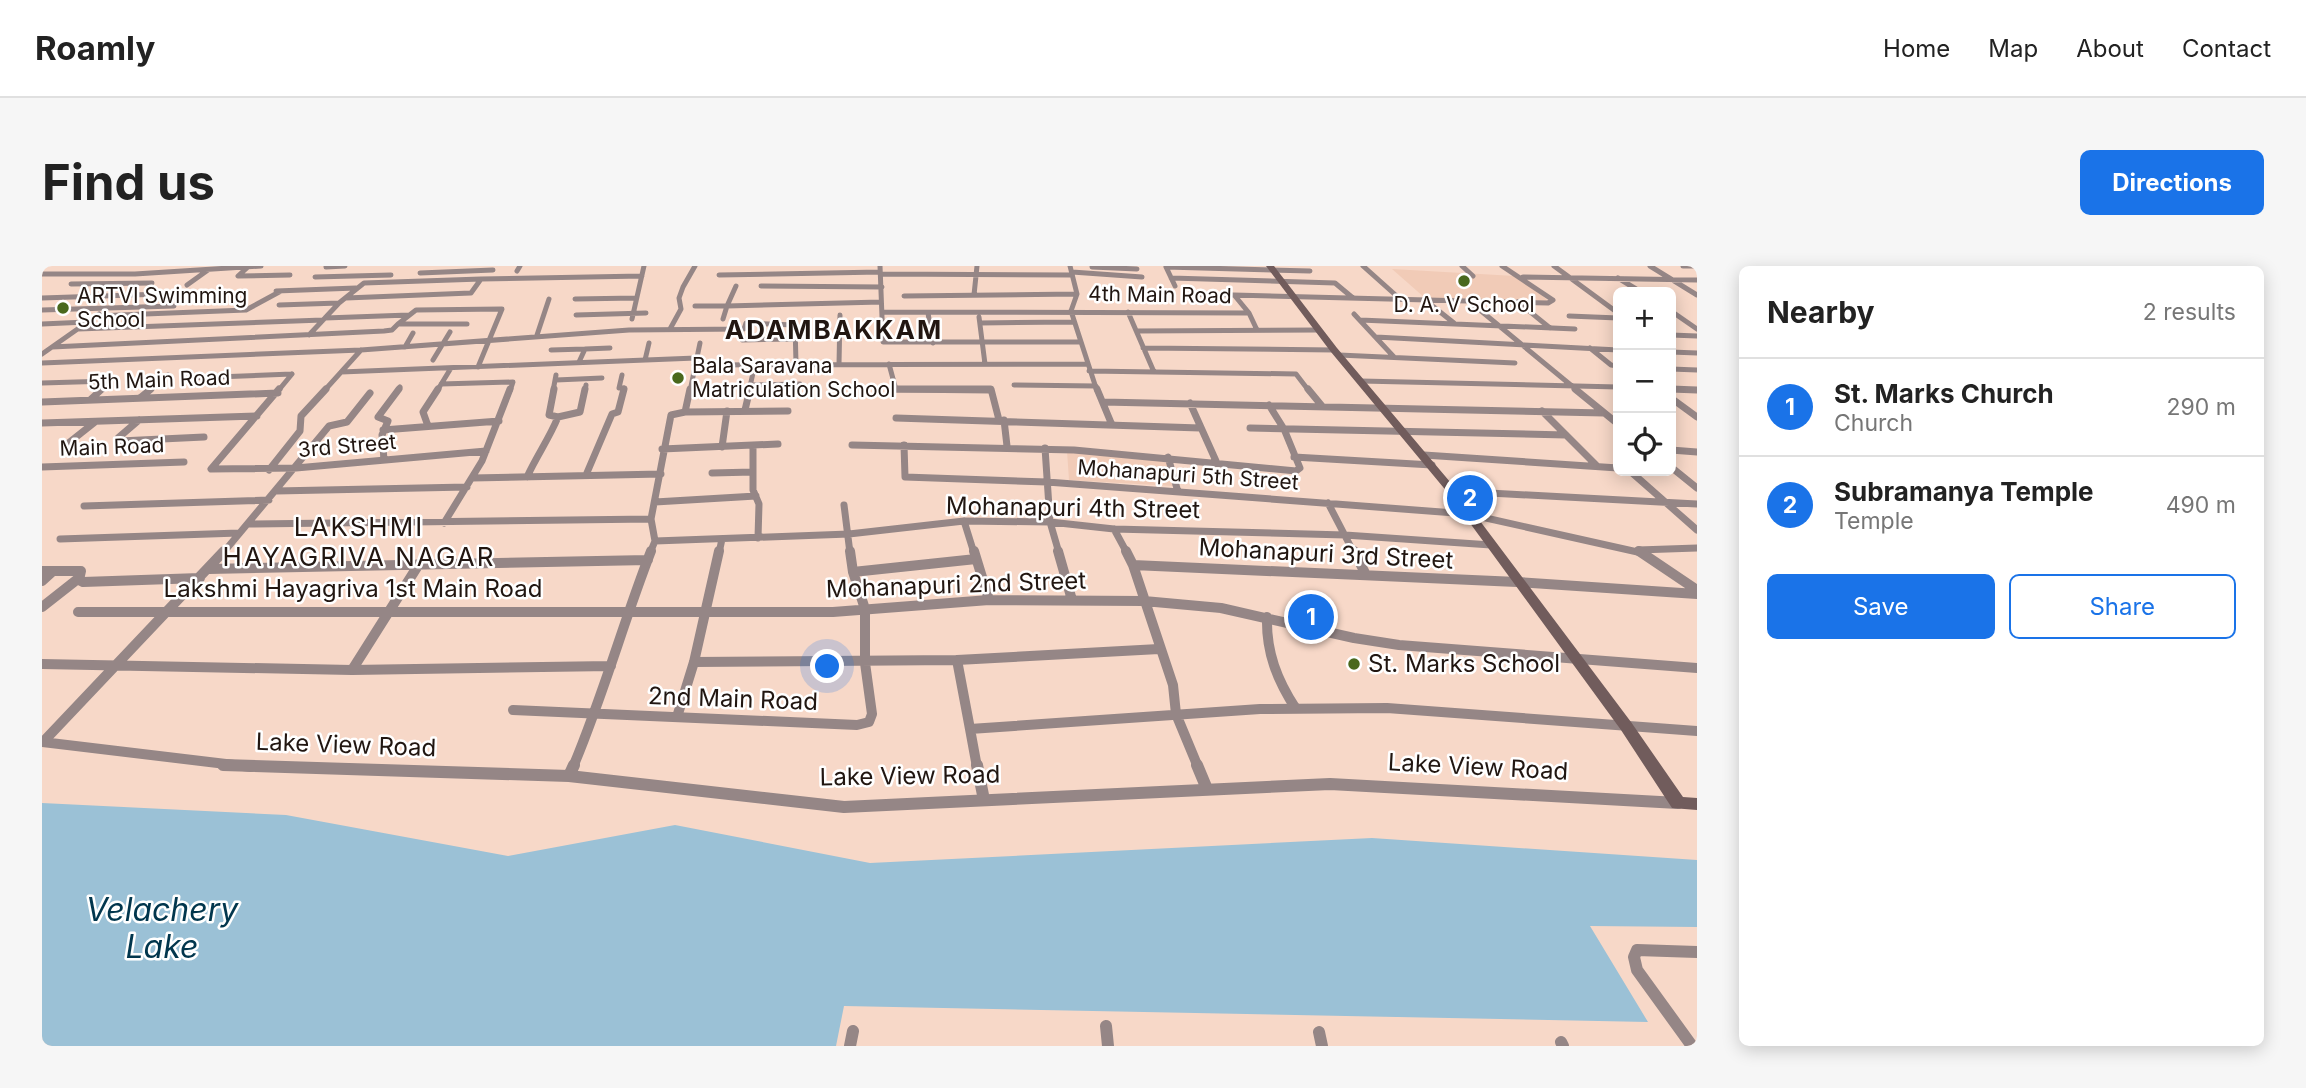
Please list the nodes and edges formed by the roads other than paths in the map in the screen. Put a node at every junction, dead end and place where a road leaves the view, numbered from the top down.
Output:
1 (56, 266) edge
2 (261, 266) edge
3 (326, 266) edge
4 (345, 266) edge
5 (644, 266) edge
6 (695, 266) edge
7 (732, 266) edge
8 (802, 266) edge
9 (977, 266) edge
10 (1363, 266) edge
11 (1462, 266) edge
12 (1502, 266) edge
13 (1555, 266) edge
14 (1650, 266) edge
15 (1684, 266) edge
16 (1697, 266) edge
17 (249, 267) edge
18 (1271, 268) edge
19 (209, 269) junction
20 (1137, 269) dead end
21 (493, 270) dead end
22 (1071, 270) edge
23 (880, 271) edge
24 (1310, 271) dead end
25 (168, 272) junction
26 (42, 273) edge
27 (438, 273) junction
28 (802, 274) junction
29 (977, 274) junction
30 (289, 275) dead end
31 (719, 275) dead end
32 (730, 275) junction
33 (1473, 275) dead end
34 (642, 276) junction
35 (1142, 277) dead end
36 (1519, 277) junction
37 (1171, 278) junction
38 (1571, 278) junction
39 (1617, 278) junction
40 (481, 279) junction
41 (1671, 279) junction
42 (432, 280) junction
43 (1697, 280) edge
44 (1279, 282) junction
45 (152, 283) junction
46 (71, 284) dead end
47 (187, 285) dead end
48 (736, 286) dead end
49 (761, 286) dead end
50 (1175, 286) dead end
51 (882, 287) junction
52 (1632, 287) edge
53 (356, 288) junction
54 (269, 291) dead end
55 (281, 291) junction
56 (192, 293) dead end
57 (1077, 294) junction
58 (1195, 294) dead end
59 (135, 295) junction
60 (974, 295) junction
61 (1697, 295) edge
62 (904, 296) dead end
63 (1235, 296) junction
64 (1292, 296) junction
65 (42, 298) edge
66 (346, 298) junction
67 (636, 298) junction
68 (1353, 298) junction
69 (549, 299) dead end
70 (575, 299) dead end
71 (1400, 299) junction
72 (1424, 299) junction
73 (1468, 300) junction
74 (881, 302) junction
75 (1518, 302) junction
76 (339, 303) junction
77 (279, 305) dead end
78 (186, 306) dead end
79 (695, 306) dead end
80 (727, 306) junction
81 (106, 308) junction
82 (1613, 309) edge
83 (42, 310) edge
84 (884, 312) junction
85 (1071, 312) junction
86 (1128, 312) junction
87 (633, 313) junction
88 (646, 313) dead end
89 (928, 313) junction
90 (978, 313) junction
91 (1249, 313) junction
92 (1353, 314) dead end
93 (409, 315) junction
94 (576, 315) dead end
95 (840, 315) dead end
96 (1676, 315) edge
97 (96, 316) junction
98 (1569, 316) dead end
99 (1605, 318) junction
100 (1613, 318) edge
101 (324, 319) junction
102 (723, 319) dead end
103 (1360, 320) junction
104 (1676, 321) edge
105 (1685, 321) junction
106 (87, 322) junction
107 (980, 323) junction
108 (1073, 323) junction
109 (42, 324) edge
110 (398, 324) junction
111 (467, 324) dead end
112 (1454, 324) junction
113 (1613, 324) edge
114 (1499, 325) junction
115 (1550, 328) junction
116 (78, 329) junction
117 (670, 329) junction
118 (1697, 329) edge
119 (629, 330) junction
120 (1257, 330) junction
121 (1318, 330) junction
122 (1575, 330) dead end
123 (1137, 331) junction
124 (450, 332) dead end
125 (412, 333) dead end
126 (309, 335) junction
127 (537, 335) junction
128 (1676, 335) edge
129 (1697, 336) edge
130 (1376, 337) junction
131 (795, 339) junction
132 (742, 340) dead end
133 (488, 342) junction
134 (982, 342) junction
135 (1079, 342) junction
136 (649, 343) dead end
137 (700, 343) dead end
138 (933, 343) junction
139 (442, 345) junction
140 (1525, 345) junction
141 (51, 347) junction
142 (405, 347) junction
143 (610, 348) dead end
144 (1143, 348) junction
145 (1590, 348) junction
146 (585, 349) junction
147 (361, 350) junction
148 (551, 350) dead end
149 (1613, 350) edge
150 (1676, 352) edge
151 (1336, 353) junction
152 (1697, 353) edge
153 (42, 354) edge
154 (1394, 357) junction
155 (433, 360) dead end
156 (645, 360) junction
157 (579, 362) junction
158 (695, 362) junction
159 (42, 363) edge
160 (796, 363) junction
161 (1515, 363) dead end
162 (755, 364) junction
163 (839, 364) junction
164 (889, 364) junction
165 (985, 364) junction
166 (1613, 365) edge
167 (478, 367) junction
168 (451, 368) junction
169 (1088, 368) junction
170 (1676, 369) edge
171 (1697, 370) edge
172 (341, 372) junction
173 (1154, 372) junction
174 (168, 374) dead end
175 (622, 375) dead end
176 (190, 378) dead end
177 (602, 378) dead end
178 (1361, 381) junction
179 (42, 383) edge
180 (441, 384) junction
181 (800, 384) dead end
182 (1571, 384) junction
183 (586, 385) dead end
184 (751, 385) junction
185 (1014, 385) dead end
186 (1096, 386) junction
187 (400, 387) dead end
188 (1613, 387) edge
189 (1676, 389) edge
190 (1697, 390) edge
191 (278, 393) junction
192 (370, 393) dead end
193 (140, 398) junction
194 (90, 400) junction
195 (42, 402) edge
196 (1103, 402) junction
197 (1676, 402) edge
198 (1190, 403) junction
199 (1269, 405) junction
200 (1322, 406) junction
201 (1384, 407) junction
202 (745, 410) junction
203 (727, 411) junction
204 (788, 411) dead end
205 (1542, 411) junction
206 (685, 412) junction
207 (1604, 413) junction
208 (257, 416) junction
209 (558, 416) junction
210 (1697, 417) edge
211 (896, 418) dead end
212 (139, 420) junction
213 (1002, 420) junction
214 (1613, 420) edge
215 (96, 421) junction
216 (499, 421) junction
217 (42, 423) edge
218 (1112, 425) junction
219 (428, 426) junction
220 (1200, 428) junction
221 (1250, 428) dead end
222 (1284, 429) junction
223 (383, 430) junction
224 (1404, 431) junction
225 (1566, 435) junction
226 (204, 437) dead end
227 (778, 444) dead end
228 (904, 444) junction
229 (65, 445) dead end
230 (753, 445) junction
231 (852, 445) dead end
232 (1007, 446) junction
233 (722, 447) junction
234 (1045, 448) junction
235 (662, 449) junction
236 (1676, 450) edge
237 (486, 451) junction
238 (1697, 452) edge
239 (1168, 457) junction
240 (1294, 457) junction
241 (384, 460) junction
242 (1428, 460) junction
243 (1216, 461) junction
244 (184, 462) dead end
245 (1596, 465) junction
246 (42, 467) edge
247 (1613, 467) edge
248 (296, 468) junction
249 (269, 470) junction
250 (1676, 471) edge
251 (753, 472) junction
252 (712, 473) dead end
253 (661, 474) junction
254 (586, 475) junction
255 (1636, 476) edge
256 (527, 477) junction
257 (472, 478) junction
258 (1047, 482) junction
259 (467, 487) junction
260 (1697, 488) edge
261 (276, 491) junction
262 (1452, 491) junction
263 (1178, 492) junction
264 (756, 496) junction
265 (270, 499) junction
266 (654, 502) junction
267 (1328, 503) junction
268 (1697, 504) edge
269 (844, 505) dead end
270 (1670, 505) junction
271 (84, 506) dead end
272 (1468, 514) junction
273 (1684, 518) junction
274 (651, 519) junction
275 (1697, 519) edge
276 (964, 521) junction
277 (1050, 522) junction
278 (444, 523) junction
279 (248, 524) junction
280 (1114, 529) junction
281 (1697, 530) edge
282 (239, 533) junction
283 (849, 534) junction
284 (1345, 535) junction
285 (758, 538) junction
286 (60, 539) dead end
287 (722, 539) junction
288 (655, 541) junction
289 (1491, 545) junction
290 (1697, 548) edge
291 (1637, 550) junction
292 (976, 559) junction
293 (648, 560) junction
294 (419, 564) junction
295 (1133, 565) junction
296 (208, 569) junction
297 (42, 571) edge
298 (53, 571) junction
299 (853, 572) junction
300 (1366, 575) junction
301 (200, 578) junction
302 (79, 580) junction
303 (42, 581) edge
304 (1517, 582) junction
305 (1697, 592) edge
306 (989, 600) junction
307 (1072, 600) junction
308 (1144, 601) junction
309 (42, 607) edge
310 (865, 609) junction
311 (171, 610) junction
312 (391, 610) junction
313 (628, 610) junction
314 (78, 612) dead end
315 (705, 612) junction
316 (1267, 617) junction
317 (1159, 649) junction
318 (957, 660) junction
319 (1574, 660) junction
320 (694, 663) junction
321 (865, 663) junction
322 (42, 664) edge
323 (117, 664) junction
324 (611, 666) junction
325 (1697, 668) edge
326 (352, 670) junction
327 (1296, 709) junction
328 (513, 710) dead end
329 (595, 714) junction
330 (1176, 714) junction
331 (677, 717) junction
332 (1626, 726) junction
333 (970, 729) junction
334 (1697, 731) edge
335 (43, 742) edge
336 (569, 776) junction
337 (1208, 789) junction
338 (984, 800) junction
339 (1678, 803) junction
340 (1697, 804) edge
341 (1697, 952) edge
342 (1106, 1026) dead end
343 (1108, 1046) edge
344 (1692, 1046) edge

1 - 26 street
2 - 17 street
3 - 4 street
3 - 27 street
5 - 34 street
6 - 117 street
7 - 32 street
8 - 28 street
9 - 29 street
10 - 71 street
11 - 33 street
12 - 36 street
13 - 38 street
14 - 41 street
15 - 16 street
17 - 19 street
17 - 30 street
18 - 24 street
18 - 37 street
18 - 44 street
19 - 25 street
19 - 47 street
20 - 22 street
21 - 27 street
22 - 29 street
22 - 35 street
22 - 57 street
23 - 28 street
23 - 29 street
23 - 51 street
25 - 26 street
25 - 45 street
27 - 42 street
28 - 32 street
29 - 60 street
31 - 32 street
34 - 40 street
34 - 67 street
36 - 38 street
36 - 75 street
37 - 44 street
37 - 50 street
38 - 39 street
38 - 82 street
39 - 41 street
39 - 52 street
40 - 42 street
40 - 66 street
41 - 43 street
41 - 61 street
42 - 53 street
44 - 64 street
44 - 68 street
45 - 46 street
45 - 59 street
48 - 80 street
49 - 51 street
51 - 74 street
53 - 55 street
53 - 66 street
54 - 55 street
55 - 97 street
56 - 59 street
57 - 60 street
57 - 85 street
58 - 63 street
59 - 65 street
60 - 62 street
63 - 64 street
63 - 91 street
64 - 68 street
64 - 121 street
66 - 76 street
67 - 70 street
67 - 87 street
68 - 71 street
69 - 127 street
71 - 72 street
72 - 73 street
72 - 112 street
73 - 75 street
73 - 114 street
74 - 80 street
74 - 84 street
75 - 115 street
76 - 77 street
76 - 101 street
78 - 81 street
79 - 80 street
80 - 102 street
81 - 83 street
81 - 97 street
84 - 89 street, 4th Main Road
84 - 138 street
85 - 86 street, 4th Main Road
85 - 90 street, 4th Main Road
85 - 108 street
86 - 91 street, 4th Main Road
86 - 123 street
87 - 88 street
87 - 94 street
87 - 119 street
89 - 90 street, 4th Main Road
89 - 138 street
90 - 107 street
91 - 120 street
92 - 103 street
93 - 101 street
93 - 110 street
93 - 133 street
95 - 163 street
96 - 105 street
97 - 106 street
98 - 99 street
99 - 100 street
99 - 113 street
101 - 116 street
101 - 126 street
103 - 112 street
103 - 130 street
104 - 105 street
105 - 118 street
106 - 109 street
106 - 116 street
107 - 108 street
107 - 134 street
108 - 135 street
110 - 111 street
110 - 126 street
112 - 114 street
114 - 115 street
114 - 140 street
115 - 122 street
116 - 141 street
117 - 119 street
117 - 131 street
119 - 127 street
120 - 121 street
120 - 123 street
121 - 151 street
123 - 144 street
124 - 139 street
125 - 142 street
126 - 141 street
127 - 133 street
128 - 129 street
130 - 140 street
130 - 154 street
131 - 132 street
131 - 160 street
133 - 139 street
133 - 167 street
134 - 135 street
134 - 138 street
134 - 165 street
135 - 169 street
136 - 156 street
137 - 158 street
139 - 142 street
139 - 155 street
140 - 145 street
140 - 182 street
141 - 153 street
142 - 147 street
143 - 146 street
144 - 151 street
144 - 173 street
145 - 149 street
145 - 166 street
146 - 148 street
146 - 157 street
147 - 159 street
147 - 172 street
150 - 152 street
151 - 154 street
151 - 178 street
154 - 161 street
156 - 157 street
156 - 158 street
157 - 167 street
158 - 162 street
158 - 206 street
160 - 162 street
160 - 163 street
162 - 184 street
163 - 164 street
164 - 165 street
164 - 213 street
165 - 169 street
167 - 168 street
168 - 172 street
168 - 180 street
169 - 173 street
169 - 186 street
170 - 171 street
172 - 249 street
173 - 200 street
174 - 193 street
175 - 254 street
176 - 191 street
177 - 209 street
178 - 182 street
178 - 201 street
179 - 194 street
180 - 216 street
180 - 219 street
181 - 184 street
182 - 188 street
182 - 207 street
183 - 209 street
184 - 202 street
185 - 186 street
186 - 196 street
187 - 223 street
189 - 190 street
191 - 193 street, 5th Main Road
191 - 208 street
192 - 248 street
193 - 194 street, 5th Main Road
194 - 195 street, 5th Main Road
196 - 198 street
196 - 218 street
197 - 210 street
198 - 199 street
198 - 220 street
199 - 200 street
199 - 222 street
200 - 201 street
201 - 205 street
201 - 224 street
202 - 203 street
202 - 204 street
203 - 206 street
203 - 233 street
205 - 207 street
205 - 225 street
206 - 235 street
207 - 214 street
208 - 212 street
208 - 249 street, 3rd Street
209 - 256 street
211 - 213 street
212 - 215 street
212 - 226 street
213 - 218 street
213 - 232 street
215 - 217 street
215 - 229 street
216 - 219 street
216 - 237 street
218 - 220 street
219 - 223 street
220 - 243 street
221 - 222 street
222 - 224 street
222 - 240 street
223 - 241 street
224 - 225 street
224 - 242 street
225 - 245 street
227 - 230 street
228 - 231 street
228 - 232 street
228 - 258 street, Mohanapuri 5th Street
230 - 233 street
230 - 251 street
232 - 234 street
233 - 235 street
234 - 239 street
234 - 258 street
235 - 253 street
236 - 238 street
237 - 241 street, 3rd Street
237 - 257 street
239 - 243 street
239 - 263 street
240 - 242 street
240 - 243 street
241 - 248 street, 3rd Street
242 - 245 street
242 - 262 street
244 - 246 street, Main Road
245 - 247 street
248 - 249 street, 3rd Street
248 - 261 street
250 - 260 street
251 - 252 street
251 - 264 street
253 - 254 street
253 - 266 street
254 - 256 street
255 - 270 street
256 - 257 street
257 - 259 street
258 - 263 street, Mohanapuri 5th Street
258 - 277 street
259 - 261 street
259 - 278 street
261 - 265 street
262 - 270 street
262 - 272 street
263 - 267 street, Mohanapuri 5th Street
264 - 266 street
264 - 285 street
265 - 271 street
265 - 279 street
266 - 274 street
267 - 272 street, Mohanapuri 5th Street
267 - 284 street
268 - 270 street
269 - 283 street
270 - 273 street
272 - 289 street
272 - 291 street, Mohanapuri 5th Street
273 - 275 street
273 - 281 street
274 - 278 street
274 - 288 street
276 - 277 street, Mohanapuri 4th Street
276 - 283 street, Mohanapuri 4th Street
276 - 292 street
277 - 280 street, Mohanapuri 4th Street
277 - 307 street
278 - 279 street
279 - 282 street
280 - 284 street, Mohanapuri 4th Street
280 - 295 street
282 - 286 street
282 - 296 street
283 - 285 street, Mohanapuri 4th Street
283 - 299 street
284 - 289 street, Mohanapuri 4th Street
284 - 300 street
285 - 287 street, Mohanapuri 4th Street
287 - 288 street, Mohanapuri 4th Street
287 - 315 street
288 - 293 street
289 - 304 street
290 - 291 street
291 - 305 street
292 - 299 street
292 - 306 street
293 - 294 street
293 - 313 street
294 - 296 street
294 - 312 street
295 - 300 street, Mohanapuri 3rd Street
295 - 308 street
296 - 301 street
297 - 298 street
298 - 302 street
298 - 303 street
299 - 310 street
300 - 304 street, Mohanapuri 3rd Street
301 - 302 street
301 - 311 street
302 - 309 street
304 - 305 street, Mohanapuri 3rd Street
304 - 319 street
306 - 307 street, Mohanapuri 2nd Street
306 - 310 street, Mohanapuri 2nd Street
307 - 308 street, Mohanapuri 2nd Street
308 - 316 street, Mohanapuri 2nd Street
308 - 317 street
310 - 315 street, Mohanapuri 2nd Street
310 - 321 street
311 - 312 street, Lakshmi Hayagriva 1st Main Road
311 - 314 street, Lakshmi Hayagriva 1st Main Road
311 - 323 street
312 - 313 street, Lakshmi Hayagriva 1st Main Road
312 - 326 street
313 - 315 street, Mohanapuri 2nd Street
313 - 324 street
315 - 320 street
316 - 319 street, Mohanapuri 2nd Street
316 - 327 street
317 - 318 street
317 - 330 street
318 - 321 street
318 - 333 street
319 - 325 street, Mohanapuri 2nd Street
319 - 332 street
320 - 321 street
320 - 331 street
321 - 331 street, 2nd Main Road
322 - 323 street
323 - 326 street
323 - 335 street
324 - 326 street
324 - 329 street
327 - 330 street
327 - 332 street
328 - 329 street, 2nd Main Road
329 - 331 street, 2nd Main Road
329 - 336 street
330 - 333 street
330 - 337 street
332 - 334 street
332 - 339 street
333 - 338 street
335 - 336 street, Lake View Road
336 - 338 street, Lake View Road
337 - 338 street, Lake View Road
337 - 339 street, Lake View Road
339 - 340 street, Lake View Road
341 - 344 street
342 - 343 street

